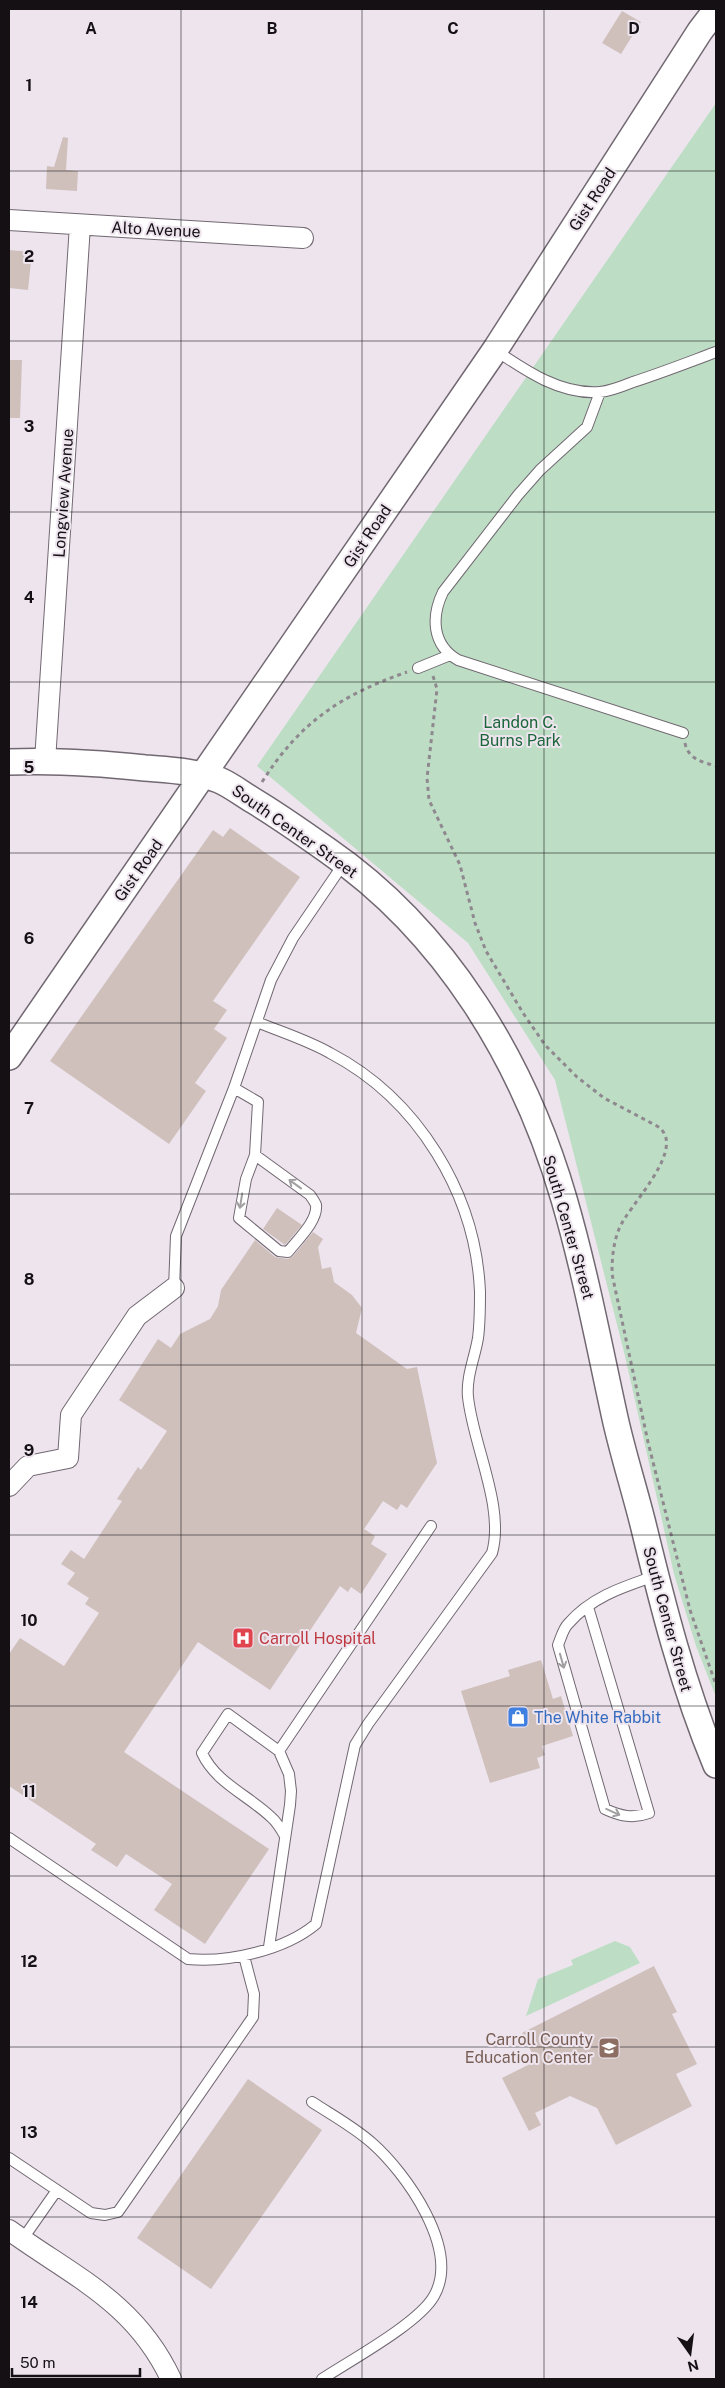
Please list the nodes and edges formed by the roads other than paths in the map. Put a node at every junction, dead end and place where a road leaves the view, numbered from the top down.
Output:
1 (716, 10) edge
2 (9, 220) edge
3 (80, 225) junction
4 (303, 238) dead end
5 (495, 350) junction
6 (716, 352) edge
7 (600, 392) junction
8 (450, 655) junction
9 (418, 668) dead end
10 (683, 733) road end
11 (45, 761) junction
12 (9, 762) edge
13 (204, 775) junction
14 (344, 862) junction
15 (257, 1022) junction
16 (9, 1057) edge
17 (234, 1088) junction
18 (255, 1155) junction
19 (174, 1288) joint
20 (9, 1486) edge
21 (431, 1526) dead end
22 (655, 1576) junction
23 (588, 1606) junction
24 (279, 1751) junction
25 (716, 1765) edge
26 (285, 1836) junction
27 (9, 1838) edge
28 (269, 1947) junction
29 (244, 1956) junction
30 (312, 2102) dead end
31 (9, 2158) edge
32 (56, 2190) junction
33 (15, 2235) edge
34 (170, 2379) edge
35 (322, 2379) edge

1 - 5 street, Gist Road
2 - 3 street, Alto Avenue
3 - 4 street, Alto Avenue
3 - 11 street, Longview Avenue
5 - 7 lane
5 - 13 street, Gist Road
6 - 7 lane
7 - 8 lane
8 - 9 lane
8 - 10 lane
11 - 12 street, South Center Street
11 - 13 street, South Center Street
13 - 14 street, South Center Street
13 - 16 street, Gist Road
14 - 15 lane
14 - 22 street, South Center Street
15 - 17 lane
15 - 28 lane
17 - 18 lane
17 - 19 lane
18 -> 18 lane
19 - 20 street
21 - 24 lane
22 - 23 lane
22 - 25 street, South Center Street
23 -> 23 lane
24 - 26 lane
24 - 26 lane
26 - 28 lane
27 - 29 lane
28 - 29 lane
29 - 32 lane
30 - 35 lane
31 - 32 lane
32 - 33 lane
33 - 34 street

